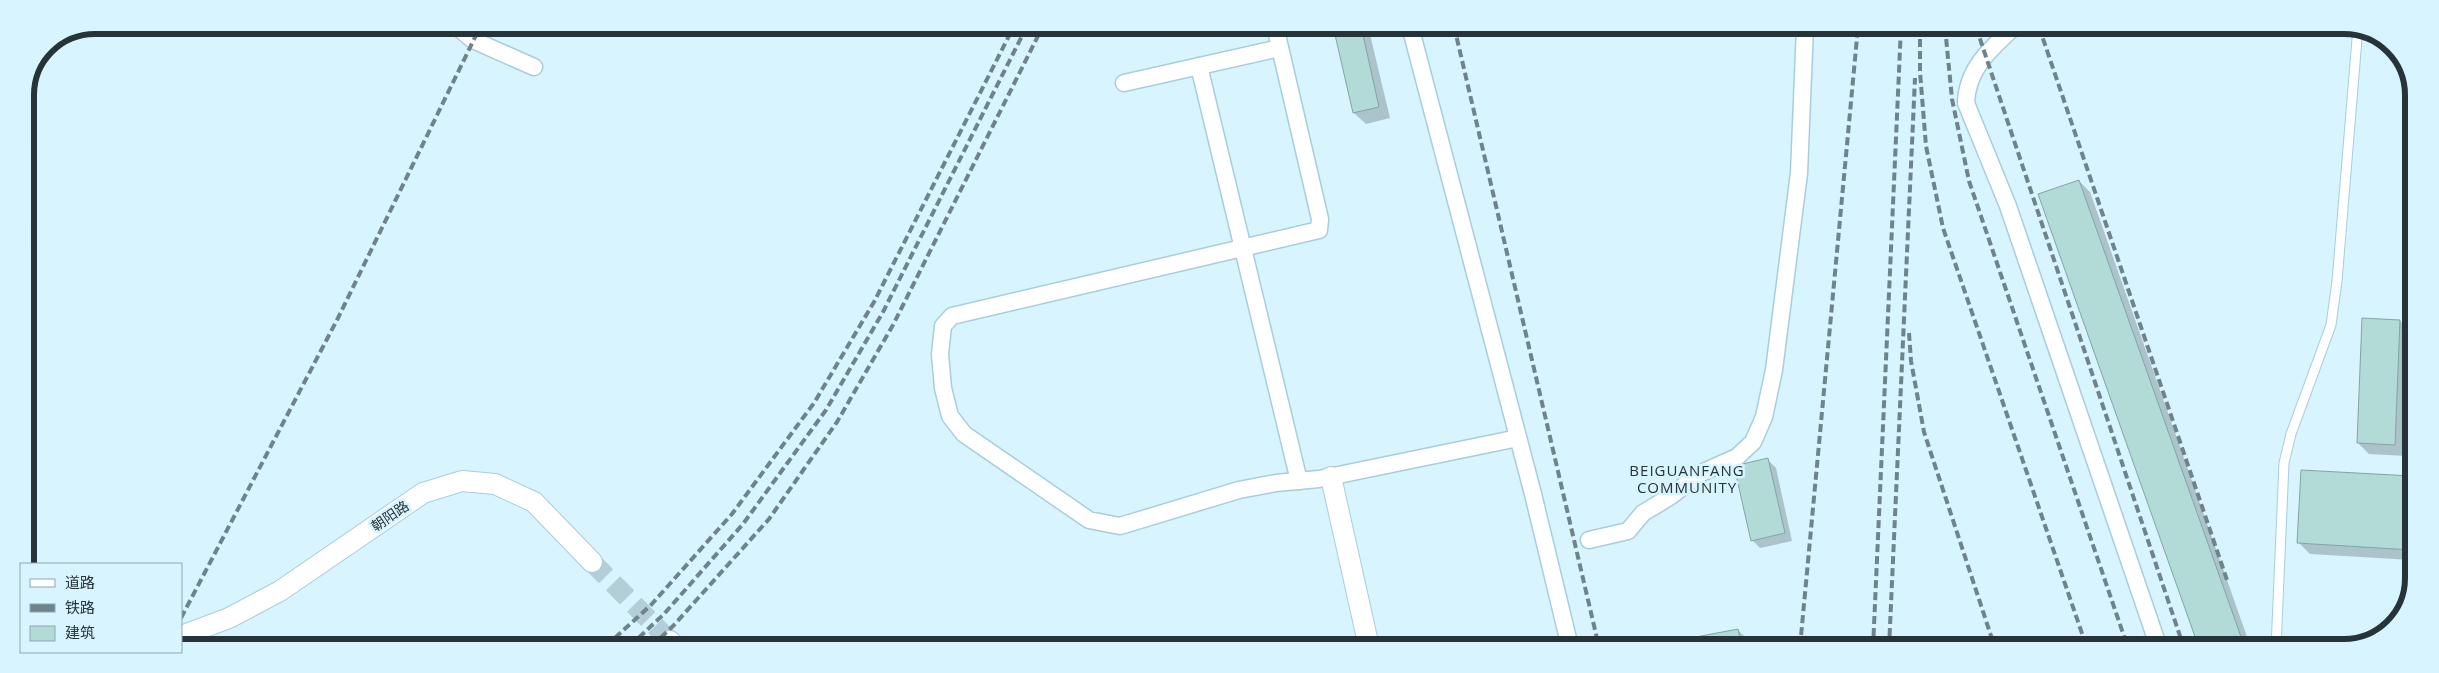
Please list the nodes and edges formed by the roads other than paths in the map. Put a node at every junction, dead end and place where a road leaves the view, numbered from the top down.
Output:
1 (466, 34) edge
2 (1277, 34) edge
3 (1412, 34) edge
4 (1804, 34) edge
5 (2006, 34) edge
6 (2357, 35) edge
7 (1280, 48) junction
8 (1199, 66) junction
9 (534, 67) dead end
10 (1124, 83) dead end
11 (1242, 249) junction
12 (1518, 438) junction
13 (1331, 477) junction
14 (1299, 481) junction
15 (1589, 540) dead end
16 (592, 562) tunnel mouth
17 (182, 636) edge
18 (1367, 639) edge
19 (1568, 639) edge
20 (2156, 639) edge
21 (2276, 639) edge

1 - 9 street
2 - 7 street
3 - 12 street
4 - 15 street
5 - 20 street
6 - 21 lane
7 - 8 street
7 - 11 street
8 - 10 street
8 - 11 street
11 - 14 street
11 - 14 street
12 - 13 street
12 - 19 street
13 - 14 street
13 - 18 street
16 - 17 street, 朝阳路

